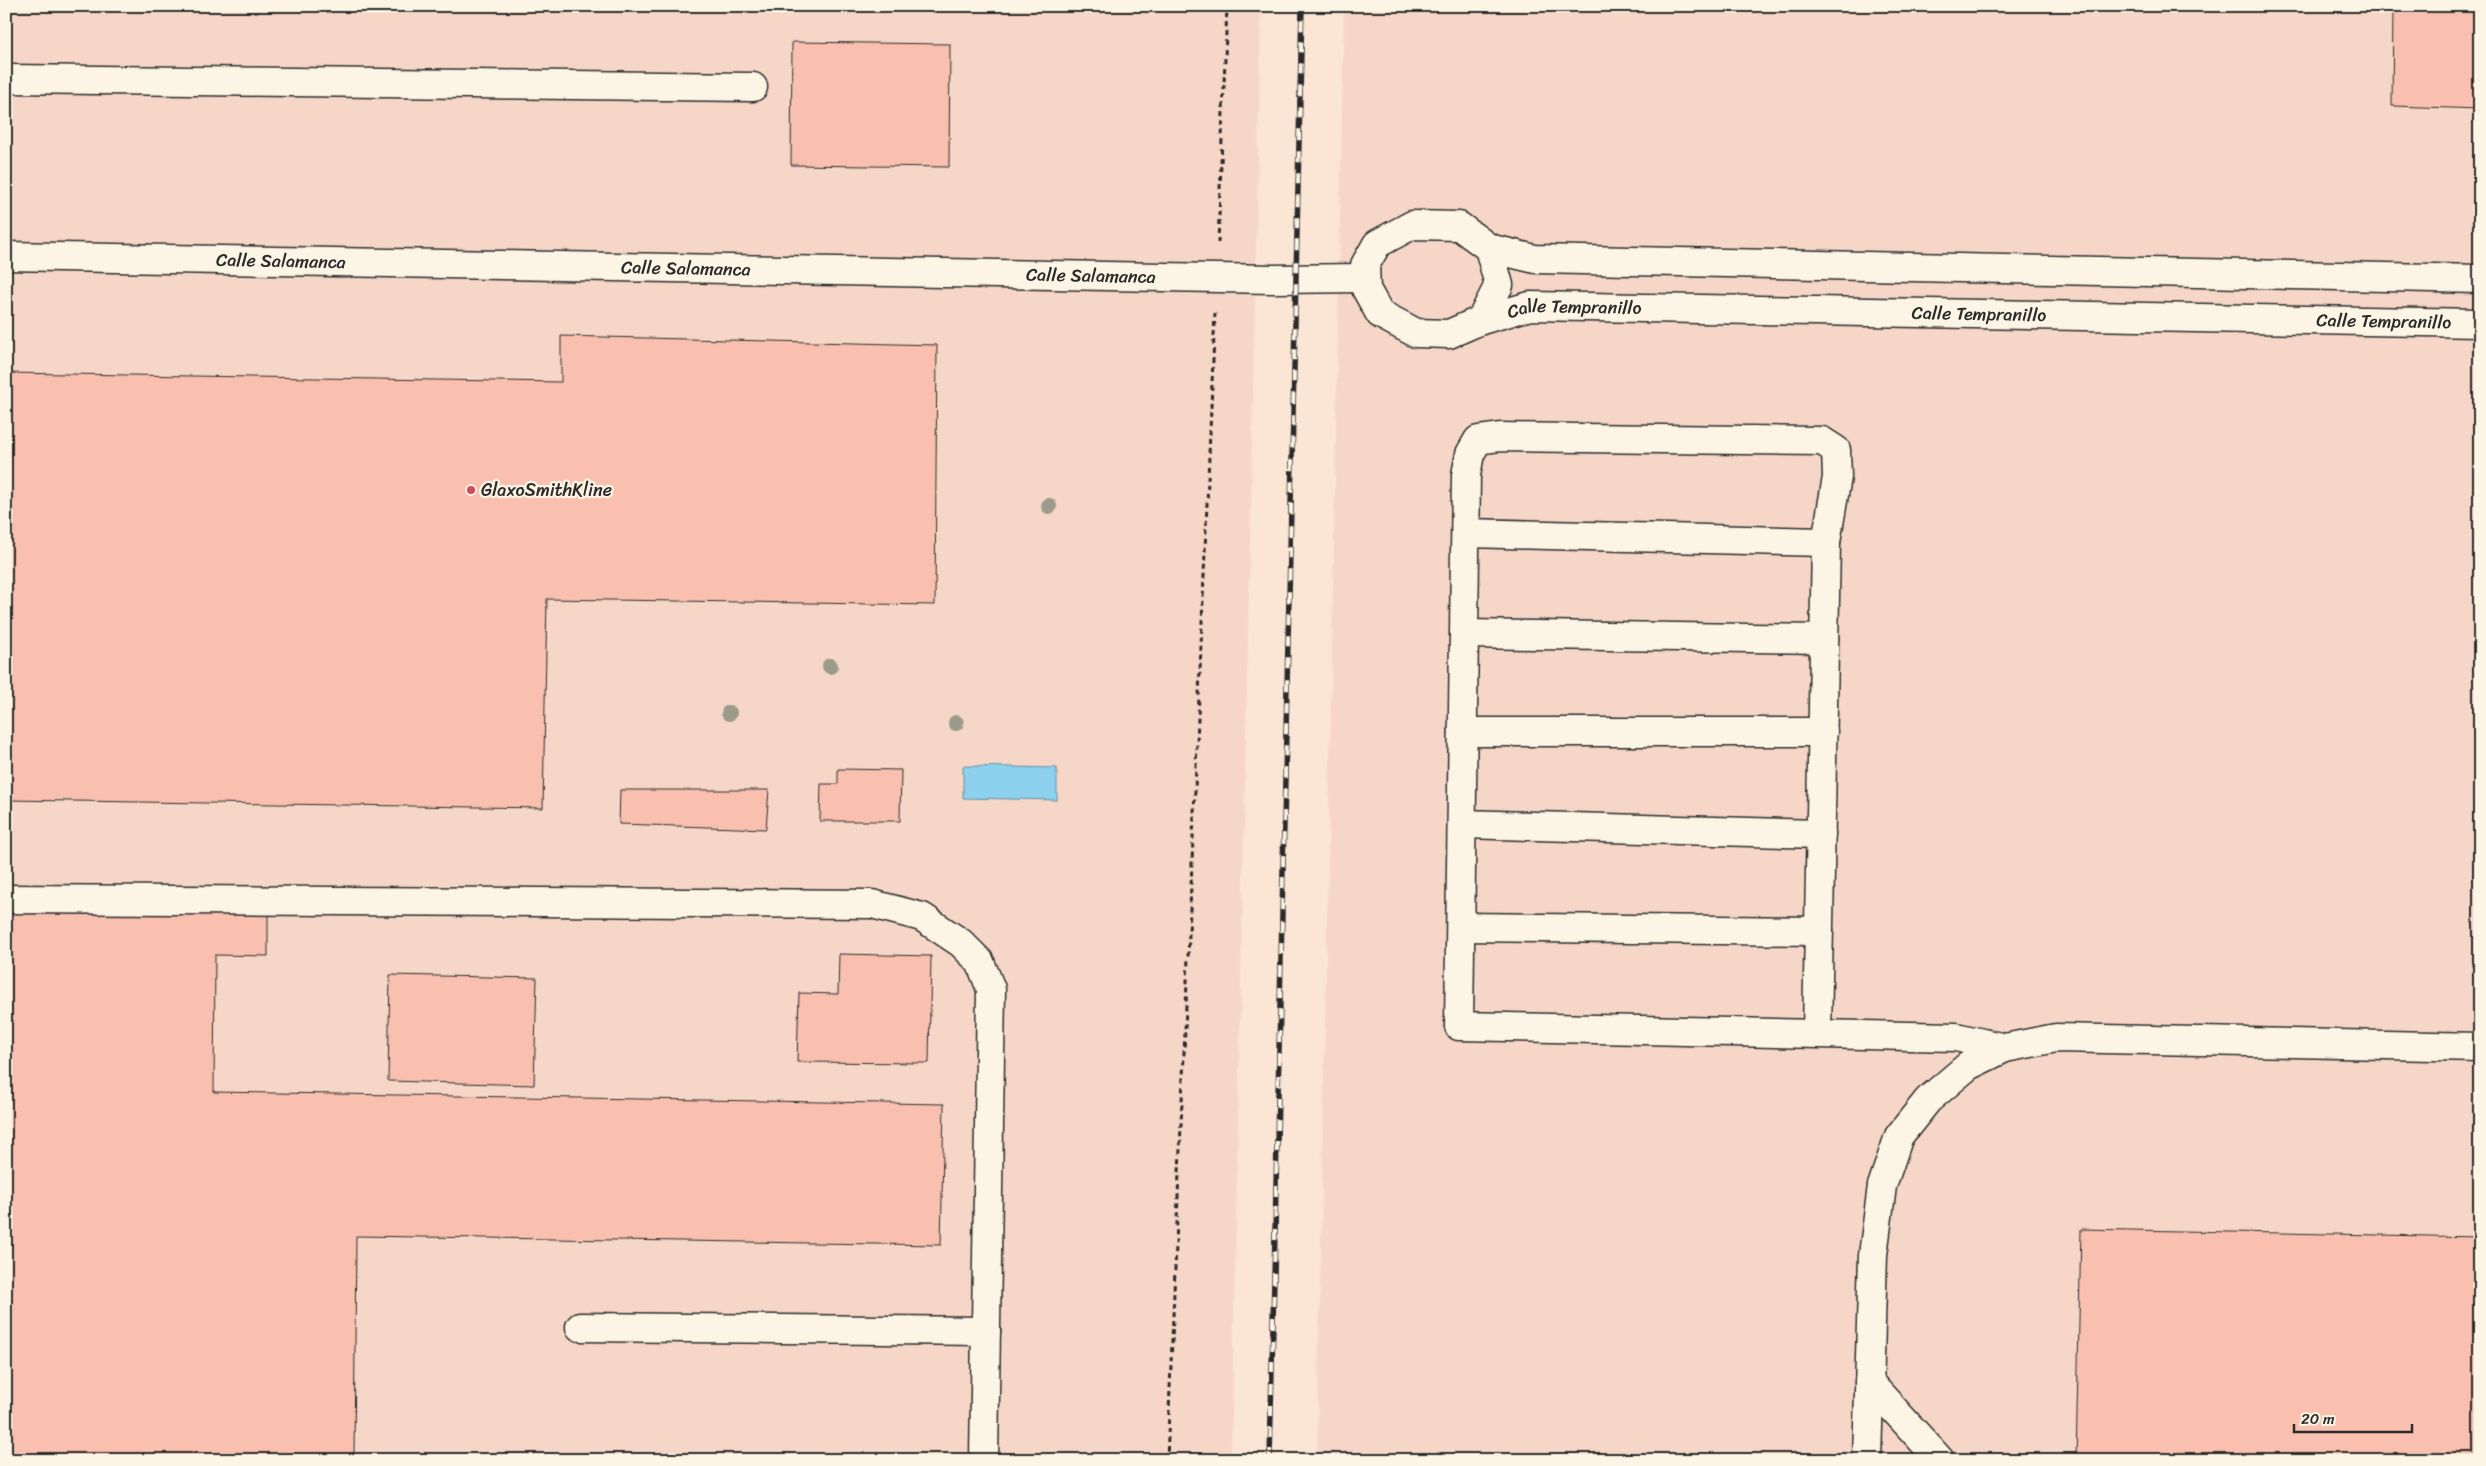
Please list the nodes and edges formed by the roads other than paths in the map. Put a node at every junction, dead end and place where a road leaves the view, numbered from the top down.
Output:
1 (6, 79) edge
2 (753, 87) dead end
3 (1489, 248) junction
4 (6, 256) edge
5 (1365, 278) junction
6 (2480, 279) edge
7 (1481, 320) junction
8 (2480, 323) edge
9 (1467, 534) junction
10 (1826, 542) junction
11 (1465, 634) junction
12 (1824, 639) junction
13 (1463, 732) junction
14 (1823, 732) junction
15 (1462, 824) junction
16 (1821, 834) junction
17 (6, 899) edge
18 (1461, 927) junction
19 (1819, 930) junction
20 (1818, 1034) junction
21 (2480, 1047) edge
22 (2005, 1048) junction
23 (580, 1327) dead end
24 (986, 1331) junction
25 (1869, 1382) junction
26 (984, 1460) edge
27 (1868, 1460) edge
28 (1940, 1460) edge

1 - 2 street
3 - 5 street
3 - 6 street
3 - 7 street
4 - 5 street, Calle Salamanca
5 - 7 street
7 - 8 street, Calle Tempranillo
9 - 10 street
9 - 10 street
9 - 11 street
10 - 12 street
11 - 12 street
11 - 13 street
12 - 14 street
13 - 14 street
13 - 15 street
14 - 16 street
15 - 16 street
15 - 18 street
16 - 19 street
17 - 24 street
18 - 19 street
18 - 20 street
19 - 20 street
20 - 22 street
21 - 22 street
22 - 25 street
23 - 24 street
24 - 26 street
25 - 27 street
25 - 28 street

